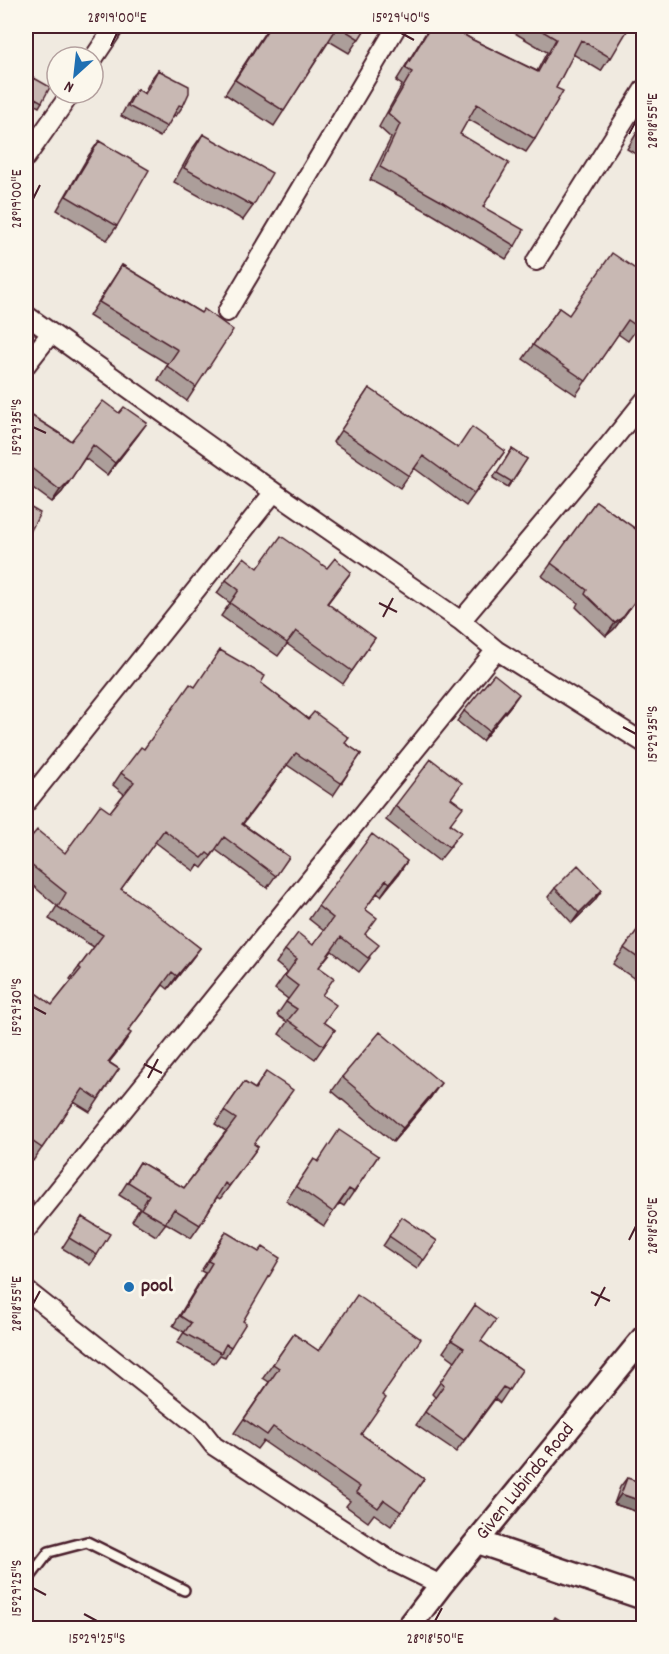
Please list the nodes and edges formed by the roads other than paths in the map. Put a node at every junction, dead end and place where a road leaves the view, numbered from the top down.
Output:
1 (115, 26) edge
2 (397, 26) edge
3 (102, 45) edge
4 (644, 89) edge
5 (63, 105) edge
6 (26, 157) edge
7 (536, 261) dead end
8 (227, 312) dead end
9 (26, 315) edge
10 (51, 333) junction
11 (26, 365) edge
12 (644, 401) edge
13 (274, 492) junction
14 (461, 621) junction
15 (496, 650) junction
16 (644, 743) edge
17 (26, 802) edge
18 (26, 1230) edge
19 (26, 1290) edge
20 (644, 1336) edge
21 (478, 1542) junction
22 (26, 1582) edge
23 (441, 1585) junction
24 (184, 1590) dead end
25 (644, 1599) edge
26 (408, 1629) edge

1 - 3 street
2 - 8 street
4 - 7 street
5 - 6 street
9 - 10 street
10 - 11 street
10 - 13 street
12 - 14 street
13 - 14 street
13 - 17 street
14 - 15 street
15 - 16 street
15 - 18 street
19 - 23 street
20 - 21 street, Given Lubinda Road
21 - 23 street, Given Lubinda Road
21 - 25 street
22 - 24 lane
23 - 26 street, Given Lubinda Road

